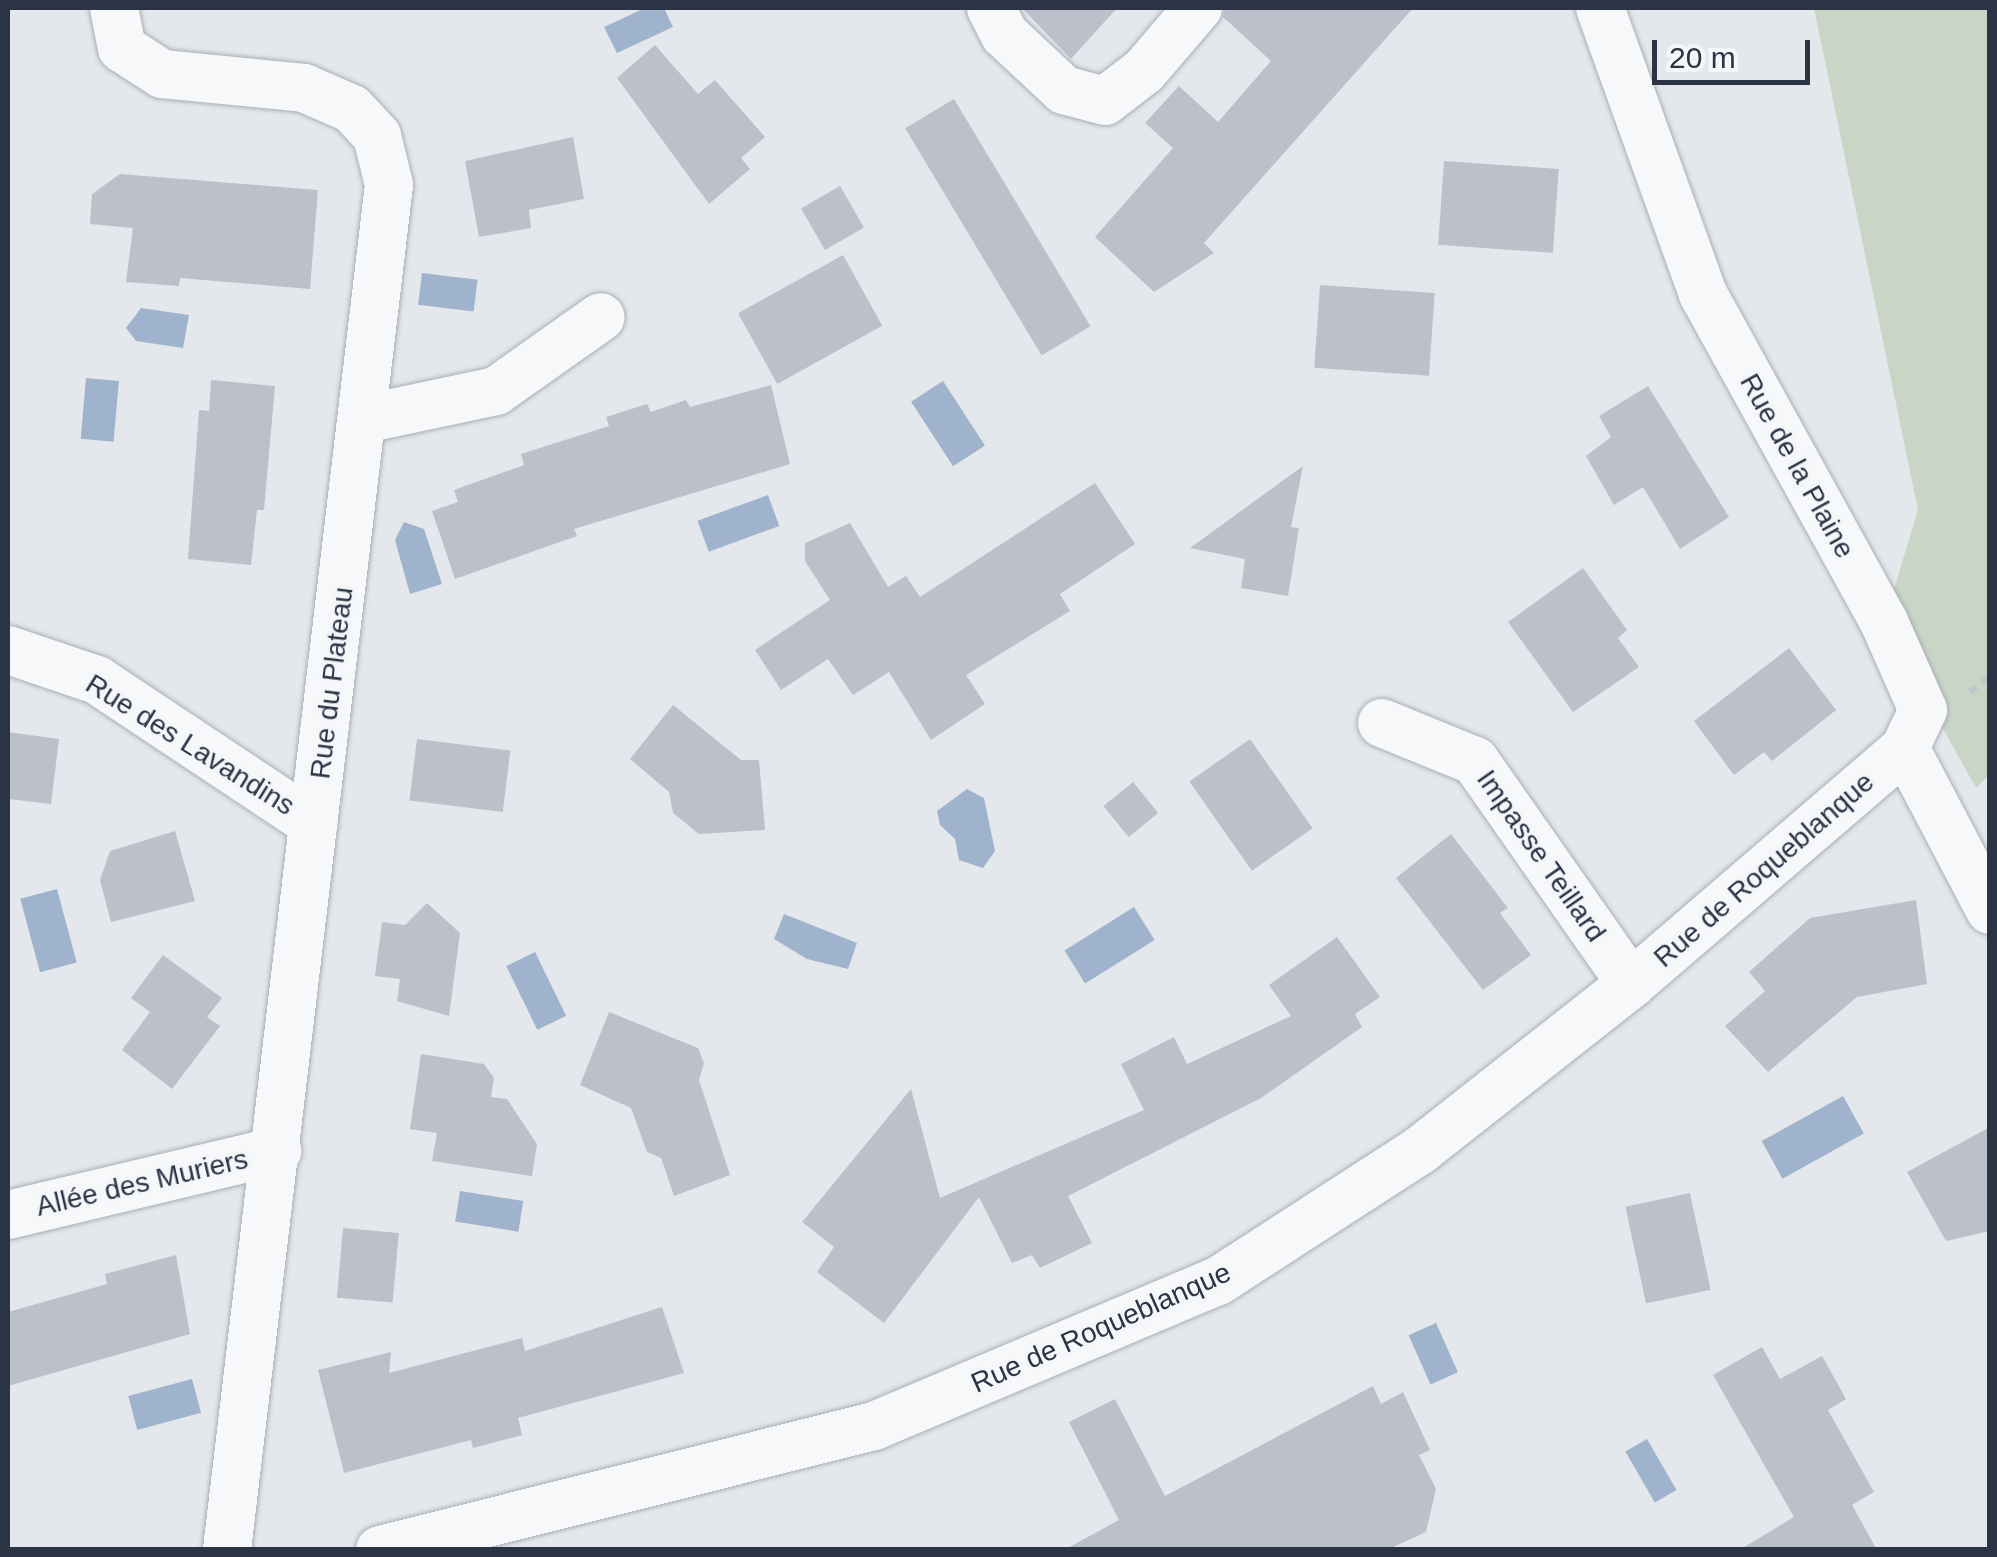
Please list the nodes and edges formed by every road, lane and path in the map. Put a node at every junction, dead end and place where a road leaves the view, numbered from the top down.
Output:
1 (114, 8) edge
2 (991, 8) edge
3 (1198, 8) edge
4 (1600, 8) edge
5 (601, 317) dead end
6 (364, 419) junction
7 (8, 650) edge
8 (1382, 723) dead end
9 (1905, 748) junction
10 (314, 824) junction
11 (1990, 910) edge
12 (1631, 984) junction
13 (277, 1151) junction
14 (8, 1215) edge
15 (227, 1550) edge
16 (380, 1550) edge

1 - 6 street, Rue du Plateau
2 - 3 street
4 - 9 street, Rue de la Plaine
5 - 6 street
6 - 10 street, Rue du Plateau
7 - 10 street, Rue des Lavandins
8 - 12 street, Impasse Teillard
9 - 11 street
9 - 12 street, Rue de Roqueblanque
10 - 13 street, Rue du Plateau
12 - 16 street, Rue de Roqueblanque
13 - 14 street, Allée des Muriers
13 - 15 street, Rue du Plateau

